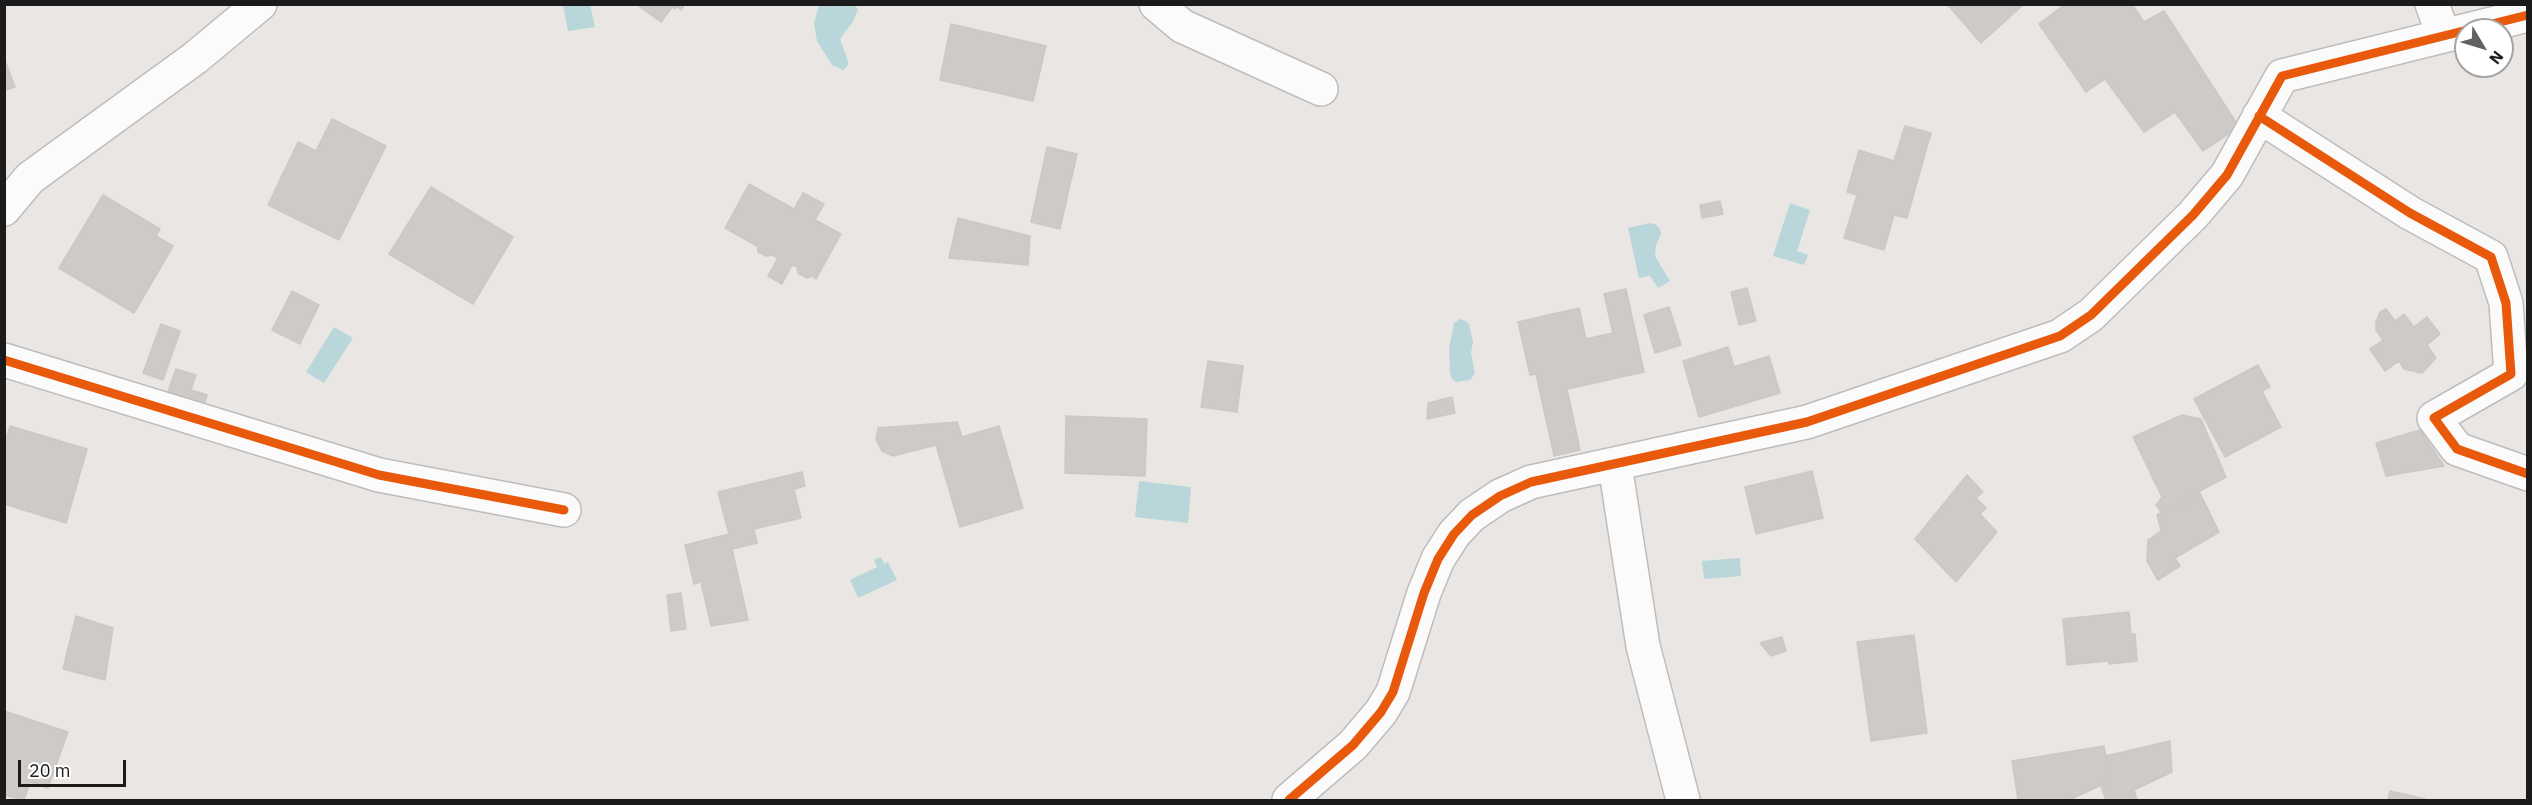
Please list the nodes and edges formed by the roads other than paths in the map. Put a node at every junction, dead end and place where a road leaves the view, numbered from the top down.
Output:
1 (260, 4) edge
2 (1156, 4) edge
3 (2528, 15) edge
4 (2438, 19) edge
5 (1321, 89) dead end
6 (2259, 116) junction
7 (4, 209) edge
8 (4, 360) edge
9 (1615, 465) junction
10 (2528, 474) edge
11 (564, 510) dead end
12 (1289, 801) edge
13 (1683, 801) edge

1 - 7 street
2 - 5 street
3 - 4 street
4 - 6 street
6 - 9 street
6 - 10 street
8 - 11 street
9 - 12 street
9 - 13 street

